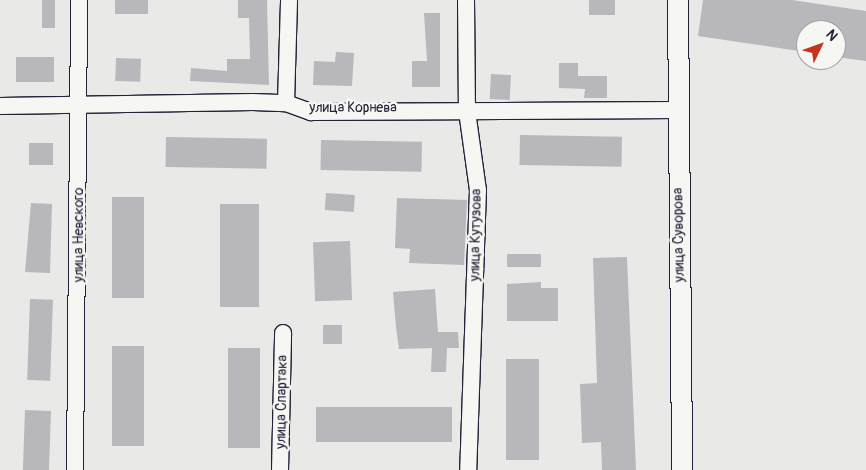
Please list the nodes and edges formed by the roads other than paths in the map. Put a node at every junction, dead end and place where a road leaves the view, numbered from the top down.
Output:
1 (79, 0) edge
2 (289, 0) edge
3 (466, 0) edge
4 (678, 0) edge
5 (286, 103) junction
6 (0, 106) edge
7 (80, 108) junction
8 (677, 110) junction
9 (467, 111) junction
10 (283, 333) dead end
11 (75, 470) edge
12 (280, 470) edge
13 (468, 470) edge
14 (682, 470) edge

1 - 7 street, улица Невского
2 - 5 street
3 - 9 street, улица Кутузова
4 - 8 street, улица Суворова
5 - 7 street, улица Корнева
5 - 9 street, улица Корнева
6 - 7 street, улица Корнева
7 - 11 street, улица Невского
8 - 9 street, улица Корнева
8 - 14 street, улица Суворова
9 - 13 street, улица Кутузова
10 - 12 street, улица Спартака

